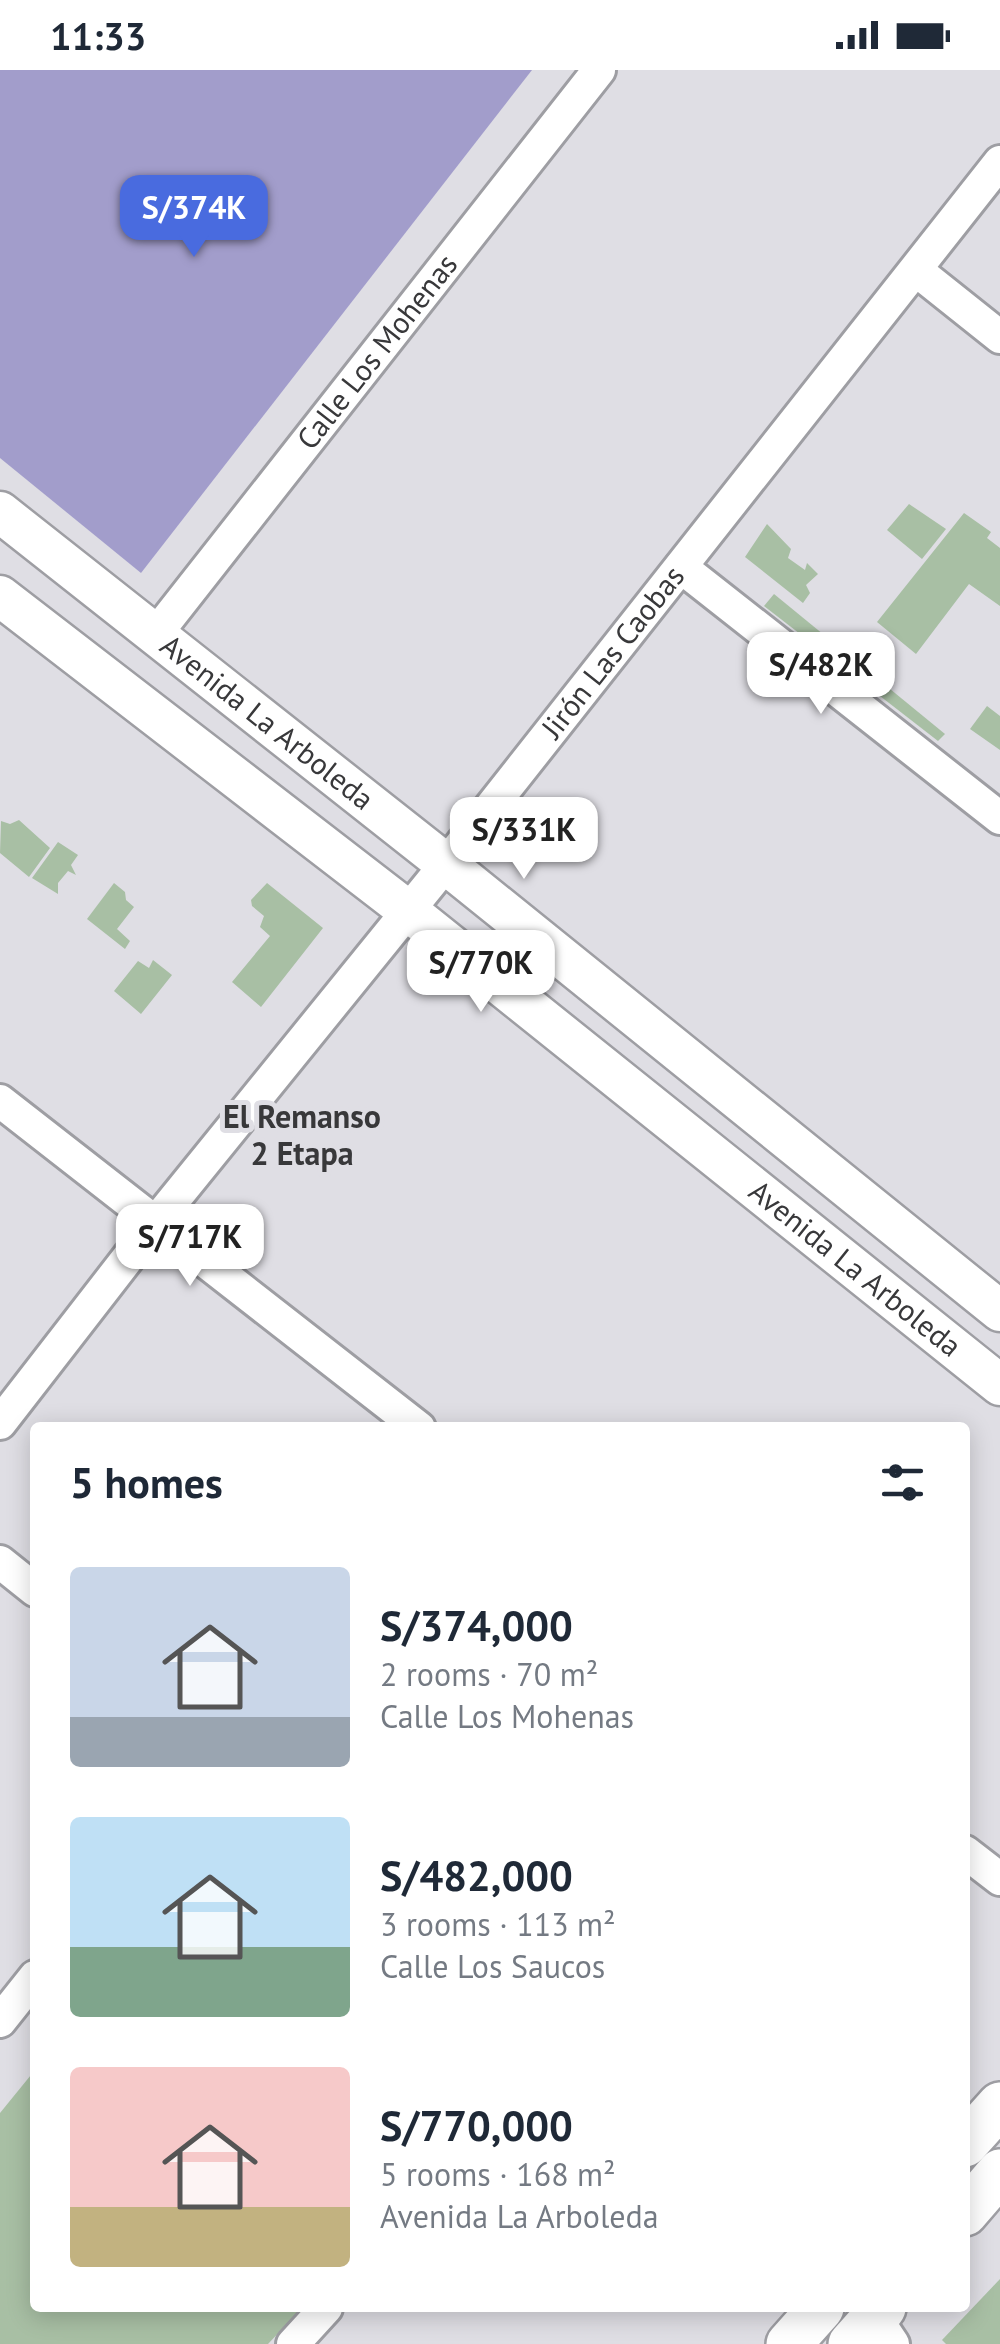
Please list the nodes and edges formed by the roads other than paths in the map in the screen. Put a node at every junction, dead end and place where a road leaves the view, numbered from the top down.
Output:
1 (599, 70) edge
2 (1000, 162) edge
3 (916, 270) junction
4 (1000, 337) edge
5 (0, 512) edge
6 (681, 567) junction
7 (0, 596) edge
8 (155, 636) junction
9 (1000, 818) edge
10 (446, 864) junction
11 (407, 910) junction
12 (0, 1101) edge
13 (155, 1223) junction
14 (1000, 1311) edge
15 (1000, 1385) edge
16 (411, 1422) edge
17 (0, 1423) edge
18 (0, 1562) edge
19 (30, 1586) edge
20 (970, 1856) edge
21 (1000, 1879) edge
22 (30, 1983) edge
23 (0, 2022) edge
24 (1000, 2105) edge
25 (970, 2138) edge
26 (1000, 2172) edge
27 (970, 2206) edge
28 (322, 2312) edge
29 (817, 2312) edge
30 (292, 2344) edge
31 (789, 2344) edge

1 - 8 street, Calle Los Mohenas
2 - 3 street, Jirón Las Caobas
3 - 4 street
3 - 6 street, Jirón Las Caobas
5 - 8 street, Avenida La Arboleda
6 - 9 street
6 - 10 street, Jirón Las Caobas
7 - 11 street, Avenida La Arboleda
8 - 10 street, Avenida La Arboleda
10 - 11 street, Jirón Las Caobas
10 - 14 street, Avenida La Arboleda
11 - 13 street, Jirón Las Caobas
11 - 15 street, Avenida La Arboleda
12 - 13 street
13 - 16 street
13 - 17 street, Jirón Las Caobas
18 - 19 street
20 - 21 street
22 - 23 street
24 - 25 main road
26 - 27 main road
28 - 30 street
29 - 31 main road

